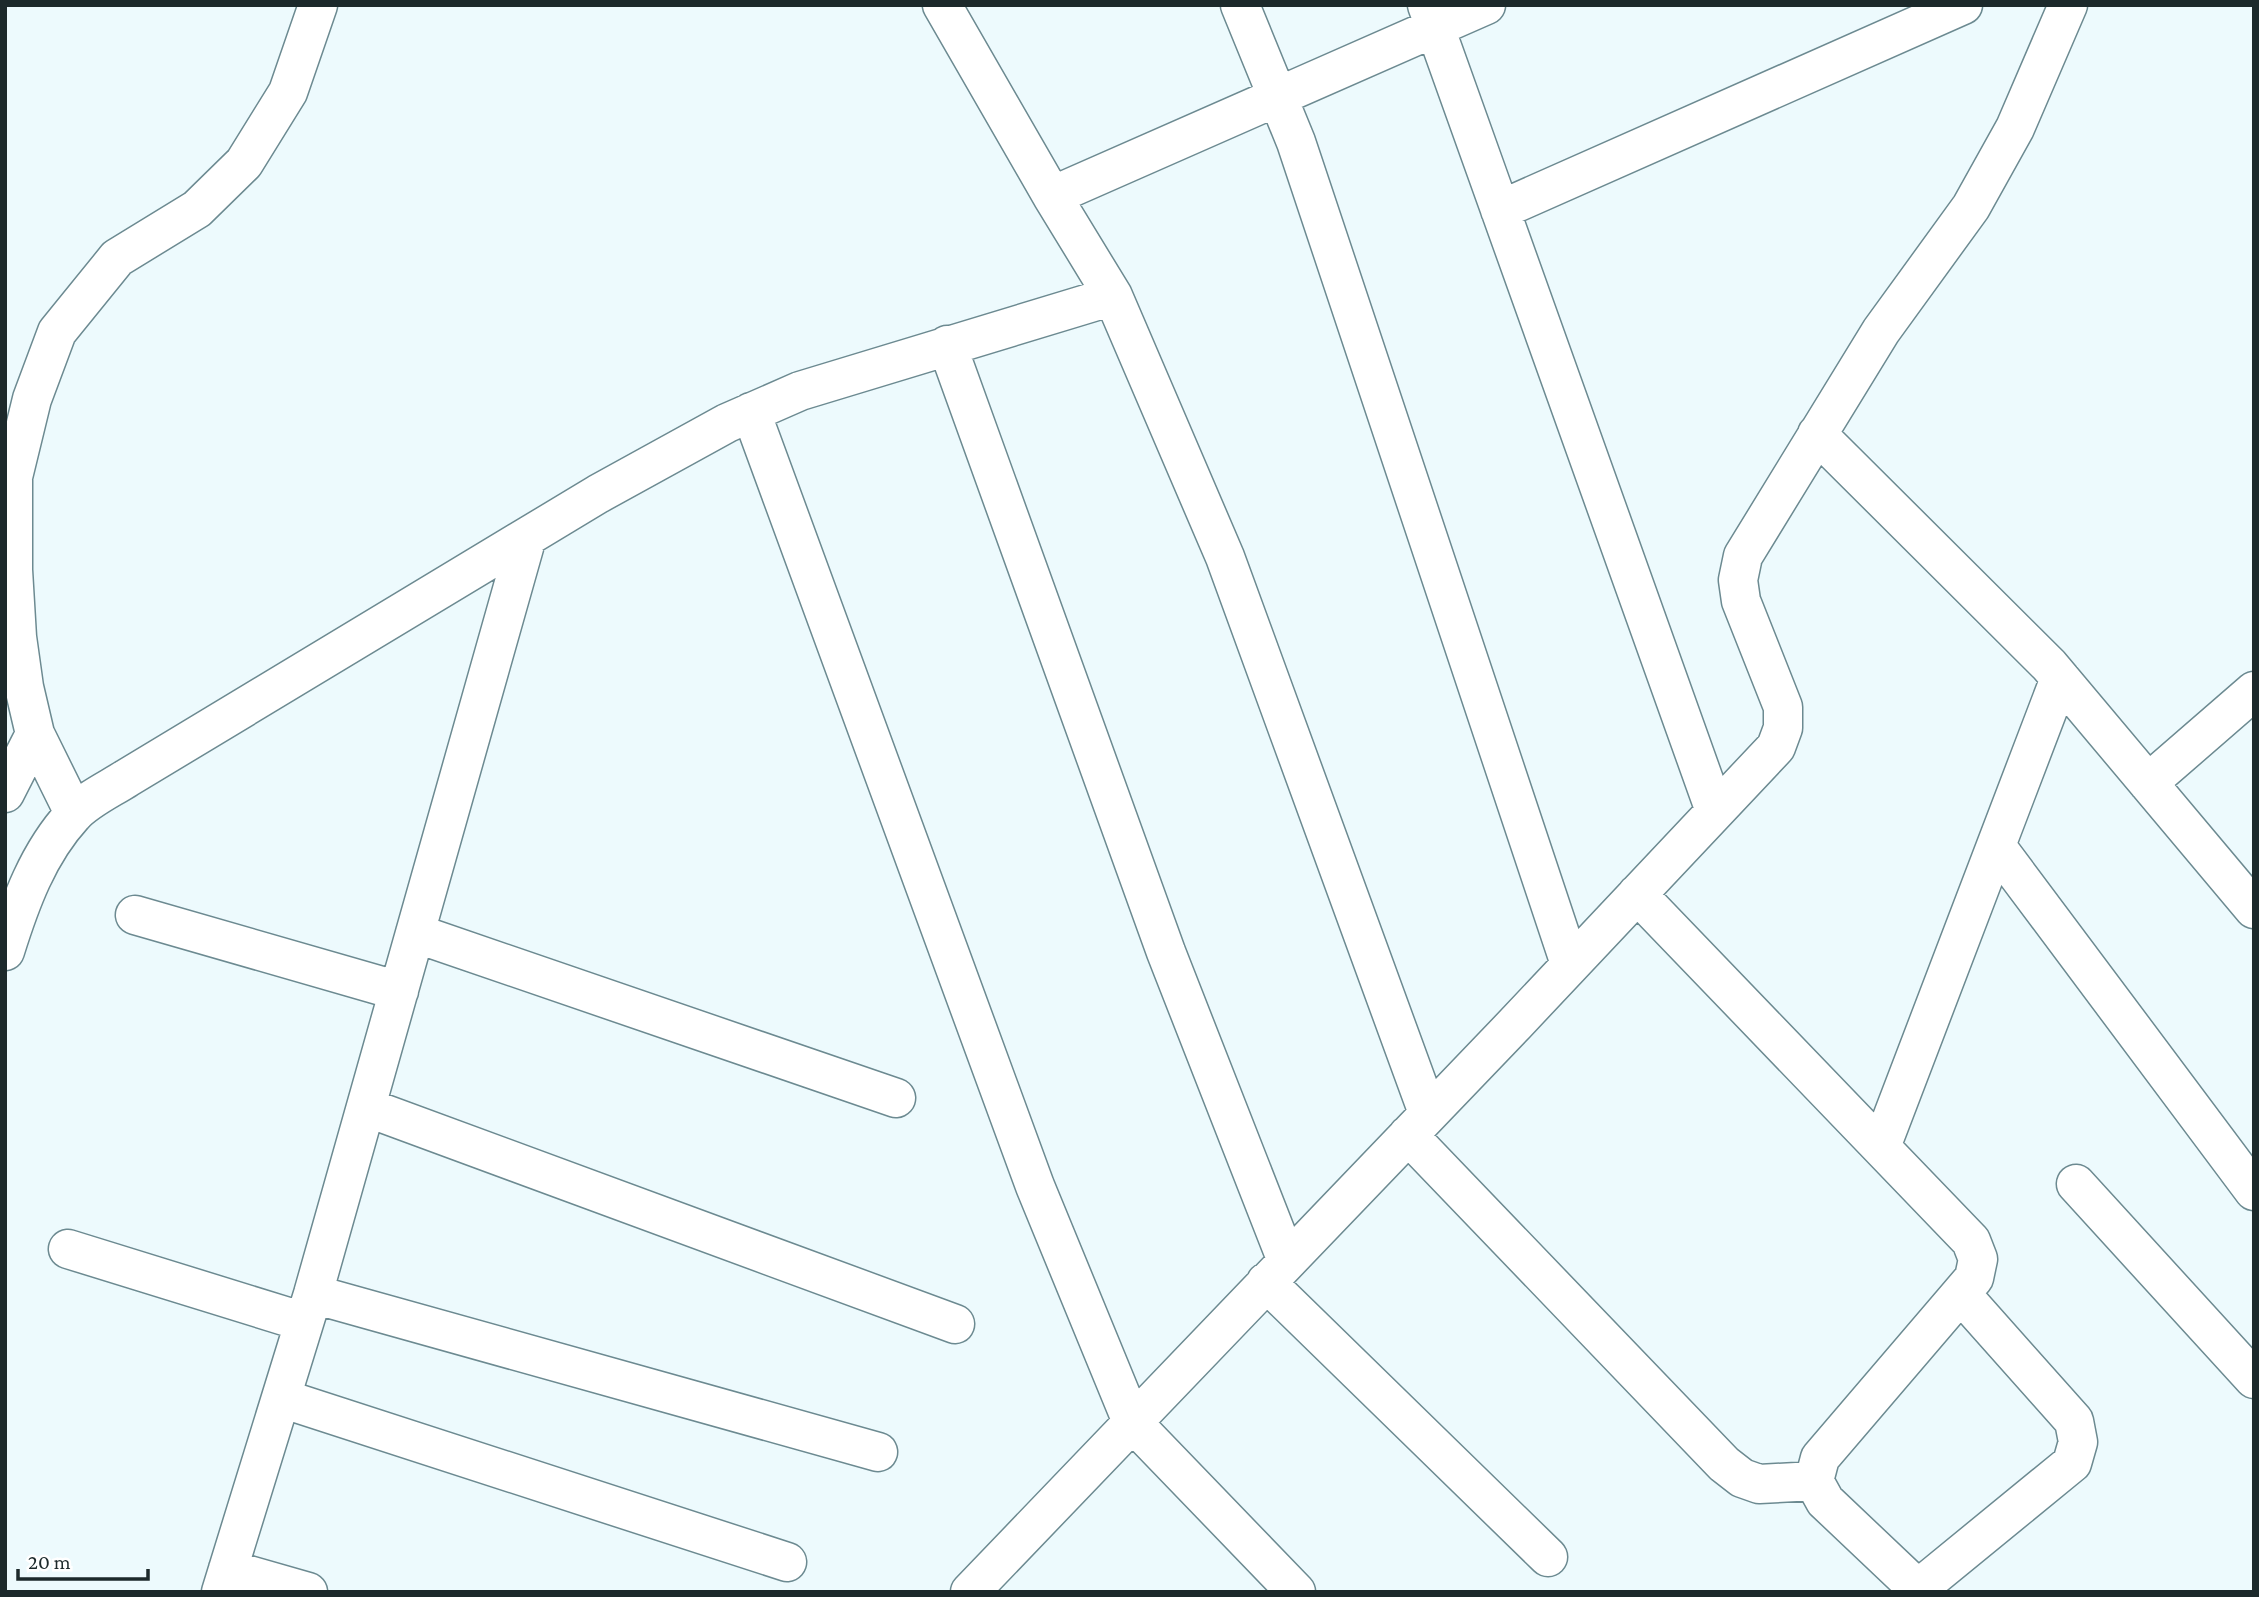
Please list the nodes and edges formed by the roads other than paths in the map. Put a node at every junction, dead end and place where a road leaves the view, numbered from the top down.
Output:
1 (318, 5) edge
2 (942, 5) edge
3 (1240, 5) edge
4 (1486, 5) edge
5 (1963, 5) edge
6 (2068, 5) edge
7 (1432, 16) edge
8 (1279, 96) junction
9 (1052, 196) junction
10 (1500, 210) junction
11 (1113, 296) junction
12 (947, 345) junction
13 (751, 412) junction
14 (1817, 434) junction
15 (527, 537) junction
16 (11, 640) edge
17 (2060, 678) junction
18 (2254, 691) edge
19 (35, 734) junction
20 (2148, 783) junction
21 (5, 793) edge
22 (1715, 811) junction
23 (74, 813) junction
24 (1996, 846) junction
25 (1637, 894) junction
26 (2254, 909) edge
27 (135, 915) dead end
28 (415, 933) junction
29 (5, 951) edge
30 (1570, 964) junction
31 (399, 991) junction
32 (896, 1098) dead end
33 (366, 1107) junction
34 (1418, 1124) junction
35 (1881, 1147) junction
36 (2076, 1184) dead end
37 (2254, 1191) edge
38 (68, 1249) dead end
39 (1277, 1271) junction
40 (1961, 1294) junction
41 (309, 1308) junction
42 (955, 1324) dead end
43 (2254, 1379) edge
44 (281, 1398) junction
45 (1132, 1422) junction
46 (878, 1452) dead end
47 (1814, 1481) junction
48 (1548, 1557) dead end
49 (788, 1562) dead end
50 (225, 1581) edge
51 (1920, 1590) edge
52 (970, 1591) edge
53 (308, 1592) edge
54 (1296, 1592) edge

1 - 16 street
2 - 9 street
3 - 8 street
4 - 7 street
5 - 10 street
6 - 14 street
7 - 8 street
7 - 10 street
8 - 9 street
8 - 30 street
9 - 11 street
10 - 22 street
11 - 12 street
11 - 34 street
12 - 13 street
12 - 39 street
13 - 15 street
13 - 45 street
14 - 17 street
14 - 22 street
15 - 23 street
15 - 28 street
16 - 19 street
17 - 20 street
17 - 24 street
18 - 20 street
19 - 21 street
19 - 23 street
20 - 26 street
22 - 25 street
23 - 29 street
24 - 35 street
24 - 37 street
25 - 30 street
25 - 35 street
27 - 31 street
28 - 31 street
28 - 32 street
30 - 34 street
31 - 33 street
33 - 41 street
33 - 42 street
34 - 39 street
34 - 47 street
35 - 40 street
36 - 43 street
38 - 41 street
39 - 45 street
39 - 48 street
40 - 47 street
40 - 51 street
41 - 44 street
41 - 46 street
44 - 49 street
44 - 50 street
45 - 52 street
45 - 54 street
47 - 51 street
50 - 53 street

